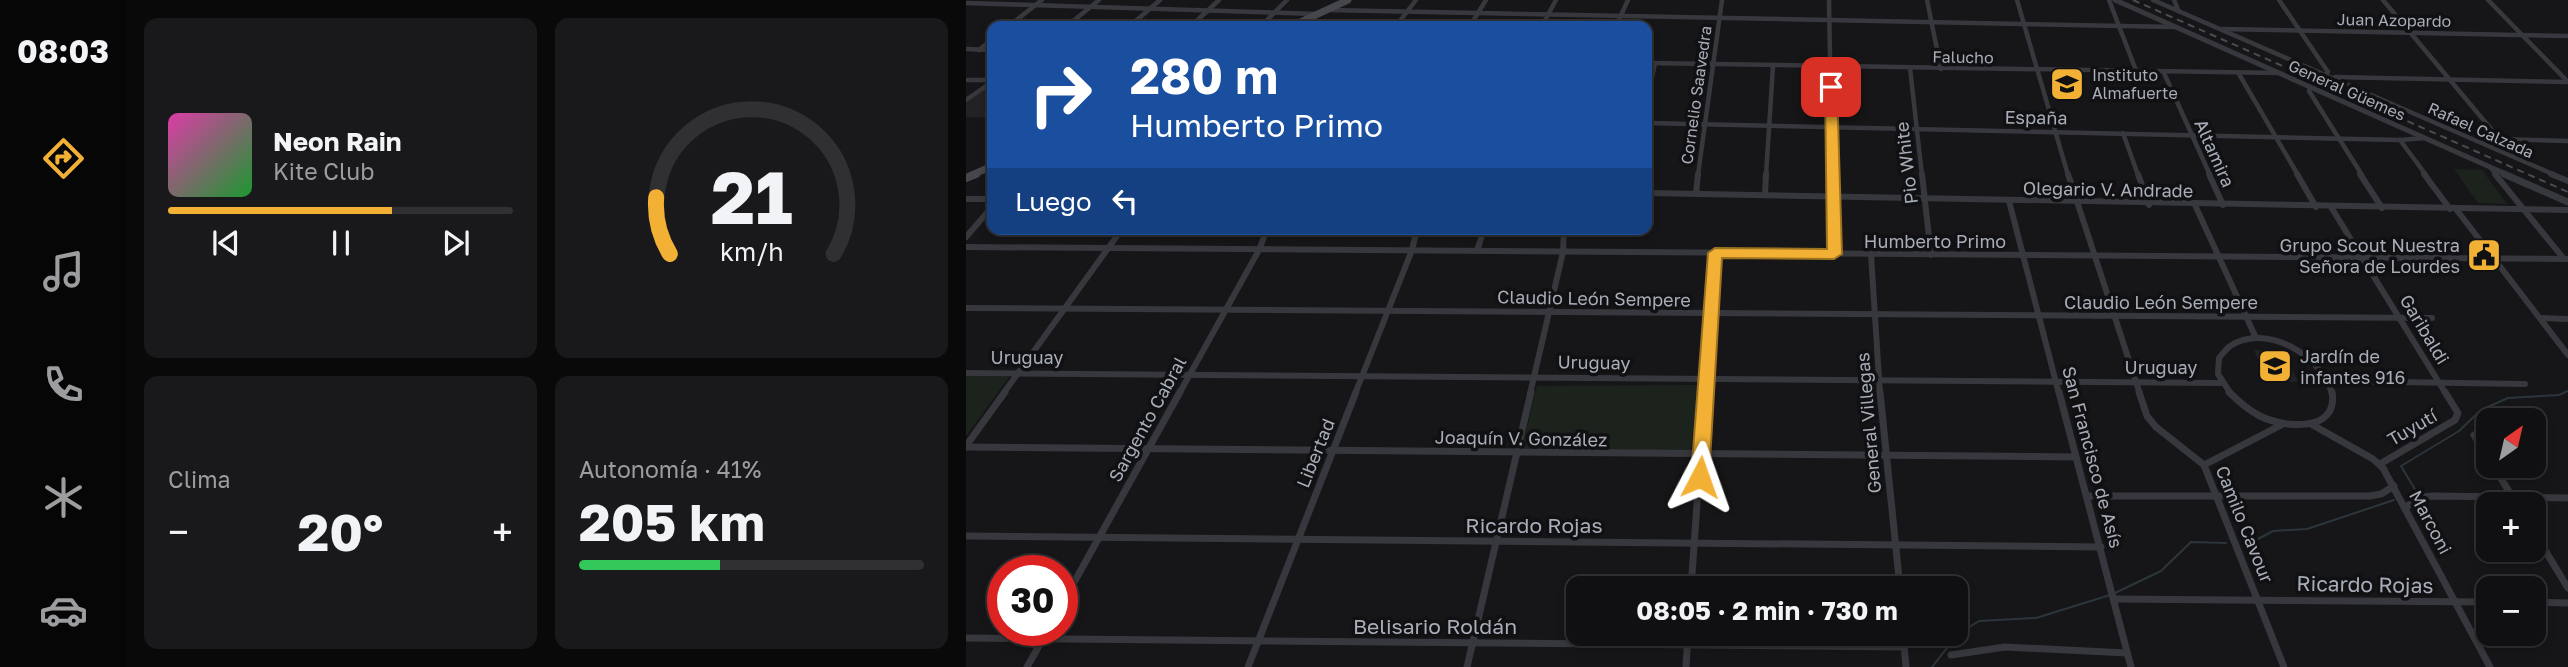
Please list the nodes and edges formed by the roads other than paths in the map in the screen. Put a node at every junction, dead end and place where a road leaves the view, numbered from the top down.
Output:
1 (1042, 0) edge
2 (1099, 0) edge
3 (1160, 0) edge
4 (1219, 0) edge
5 (1287, 0) edge
6 (1348, 0) edge
7 (1416, 0) edge
8 (1486, 0) edge
9 (1556, 0) edge
10 (1628, 0) edge
11 (1722, 0) edge
12 (1829, 0) edge
13 (1927, 0) edge
14 (2017, 0) edge
15 (2109, 0) edge
16 (2115, 0) edge
17 (2153, 0) edge
18 (2175, 0) edge
19 (2279, 0) edge
20 (2382, 0) edge
21 (2488, 0) edge
22 (968, 3) edge
23 (1035, 6) junction
24 (1090, 8) junction
25 (1150, 9) junction
26 (1208, 10) junction
27 (1328, 10) junction
28 (1276, 11) junction
29 (2179, 12) junction
30 (1406, 13) junction
31 (1318, 14) junction
32 (1477, 15) junction
33 (1548, 16) junction
34 (1620, 17) junction
35 (1719, 19) junction
36 (1016, 21) edge
37 (1073, 21) edge
38 (1135, 21) edge
39 (1196, 21) edge
40 (1266, 21) edge
41 (1303, 21) edge
42 (1400, 21) edge
43 (1473, 21) edge
44 (1545, 21) edge
45 (1618, 21) edge
46 (1830, 21) junction
47 (1931, 23) junction
48 (2025, 25) junction
49 (2121, 27) junction
50 (2174, 27) junction
51 (2220, 29) junction
52 (2299, 30) junction
53 (2410, 32) junction
54 (2522, 35) junction
55 (2568, 36) edge
56 (987, 44) edge
57 (966, 49) edge
58 (979, 50) junction
59 (987, 50) edge
60 (1655, 63) joint
61 (1713, 64) junction
62 (1773, 66) junction
63 (1831, 67) junction
64 (1910, 68) junction
65 (1941, 69) junction
66 (2038, 71) junction
67 (2137, 73) junction
68 (2278, 73) junction
69 (2164, 74) junction
70 (2239, 74) junction
71 (2325, 75) junction
72 (1652, 77) edge
73 (2333, 78) junction
74 (2448, 79) junction
75 (966, 80) edge
76 (987, 81) edge
77 (2568, 82) edge
78 (987, 85) edge
79 (2310, 87) junction
80 (966, 100) edge
81 (1652, 123) edge
82 (1703, 124) junction
83 (1769, 126) junction
84 (1832, 127) junction
85 (1916, 129) junction
86 (2054, 132) junction
87 (2123, 133) junction
88 (2191, 135) junction
89 (2275, 137) junction
90 (2338, 138) junction
91 (2425, 138) junction
92 (2498, 139) junction
93 (2400, 140) junction
94 (2568, 141) edge
95 (2514, 158) junction
96 (2490, 167) junction
97 (987, 168) edge
98 (966, 178) edge
99 (2568, 181) edge
100 (1652, 193) edge
101 (1696, 194) junction
102 (1765, 195) junction
103 (1834, 197) junction
104 (966, 199) edge
105 (987, 199) edge
106 (1924, 200) junction
107 (2009, 201) junction
108 (2568, 202) edge
109 (2076, 203) junction
110 (2149, 205) junction
111 (2195, 205) junction
112 (2223, 205) junction
113 (2316, 207) junction
114 (2331, 207) junction
115 (2382, 208) junction
116 (2453, 209) junction
117 (2523, 210) junction
118 (2568, 210) edge
119 (987, 213) edge
120 (1118, 235) edge
121 (1265, 235) edge
122 (1416, 235) edge
123 (1482, 235) edge
124 (1564, 235) edge
125 (966, 237) edge
126 (966, 247) edge
127 (1108, 249) junction
128 (1259, 250) junction
129 (1412, 250) junction
130 (1477, 251) junction
131 (1563, 252) junction
132 (1715, 253) junction
133 (1834, 254) junction
134 (1871, 254) junction
135 (1931, 255) junction
136 (2023, 256) junction
137 (2093, 256) junction
138 (2219, 257) junction
139 (2363, 259) junction
140 (2494, 259) junction
141 (2566, 259) edge
142 (966, 308) edge
143 (1065, 309) junction
144 (1225, 310) junction
145 (1387, 311) junction
146 (1549, 311) junction
147 (1711, 313) junction
148 (1874, 314) junction
149 (2039, 315) junction
150 (2113, 316) junction
151 (2246, 317) junction
152 (2399, 318) junction
153 (2432, 318) dead end
154 (2540, 318) junction
155 (2568, 319) edge
156 (2256, 338) junction
157 (2568, 355) edge
158 (966, 373) edge
159 (1019, 373) junction
160 (1190, 374) junction
161 (1361, 377) junction
162 (1533, 378) junction
163 (1706, 380) junction
164 (1879, 380) junction
165 (2056, 381) junction
166 (2330, 381) junction
167 (2135, 383) junction
168 (2221, 383) junction
169 (2525, 384) dead end
170 (2440, 385) junction
171 (2459, 416) joint
172 (2283, 424) junction
173 (2311, 424) junction
174 (2474, 435) dead end
175 (2476, 438) edge
176 (966, 447) edge
177 (1148, 450) junction
178 (1333, 451) junction
179 (1515, 454) junction
180 (1702, 455) junction
181 (1886, 456) junction
182 (2076, 457) junction
183 (2381, 464) junction
184 (2204, 465) junction
185 (2394, 486) junction
186 (2087, 496) junction
187 (2218, 498) junction
188 (2568, 498) edge
189 (2476, 499) edge
190 (2546, 499) edge
191 (2406, 507) junction
192 (966, 536) edge
193 (1099, 538) junction
194 (1297, 540) junction
195 (1496, 542) junction
196 (1695, 543) junction
197 (1896, 545) junction
198 (2101, 547) junction
199 (2546, 552) edge
200 (1078, 575) edge
201 (1692, 576) edge
202 (1898, 576) edge
203 (2568, 588) edge
204 (2113, 595) junction
205 (2259, 601) junction
206 (2457, 602) junction
207 (2476, 602) edge
208 (2546, 603) edge
209 (2568, 603) edge
210 (966, 638) edge
211 (987, 638) edge
212 (1078, 639) edge
213 (1257, 642) junction
214 (1472, 643) junction
215 (1566, 643) edge
216 (1039, 646) edge
217 (1687, 646) edge
218 (1832, 646) edge
219 (1904, 647) joint
220 (2127, 653) junction
221 (1951, 655) dead end
222 (1027, 667) edge
223 (1248, 667) edge
224 (1467, 667) edge
225 (1686, 667) edge
226 (1906, 667) edge
227 (2132, 667) edge
228 (2284, 667) edge
229 (2490, 667) edge

1 - 23 street
2 - 24 street
3 - 25 street
4 - 26 street
5 - 28 street
6 - 27 main road
7 - 30 street
8 - 32 street
9 - 33 street
10 - 34 street
11 - 35 street, Cornelio Saavedra
12 - 46 street
13 - 47 street
14 - 48 street, Camilo Cavour
15 - 49 street
16 - 50 street, General Güemes
17 - 29 street, Rafael Calzada
18 - 29 street
19 - 52 street
20 - 53 street
21 - 54 street
22 - 23 street
23 - 24 street
23 - 36 street
24 - 25 street
24 - 37 street
25 - 26 street
25 - 38 street
26 - 28 street
26 - 39 street
27 - 30 street
27 - 31 main road
28 - 31 street
28 - 40 street
29 - 51 street, Rafael Calzada
30 - 32 street
30 - 42 street
31 - 41 main road
32 - 33 street
32 - 43 street
33 - 34 street
33 - 44 street
34 - 35 street
34 - 45 street
35 - 46 street
35 - 61 street, Cornelio Saavedra
46 - 47 street
46 - 63 street
47 - 48 street
47 - 65 street
48 - 49 street
48 - 66 street, Camilo Cavour
49 - 50 street
49 - 67 street
50 - 68 street, General Güemes
51 - 52 street, Juan Azopardo
51 - 71 street, Rafael Calzada
52 - 53 street, Juan Azopardo
52 - 71 street
53 - 54 street, Juan Azopardo
53 - 74 street
54 - 55 street, Juan Azopardo
54 - 77 street
56 - 58 street
57 - 58 street
58 - 59 street
60 - 61 street, Falucho
60 - 72 street
61 - 62 street, Falucho
61 - 82 street, Cornelio Saavedra
62 - 63 street, Falucho
62 - 83 street
63 - 64 street, Falucho
63 - 84 street
64 - 65 street, Falucho
64 - 85 street, Pio White
65 - 66 street, Falucho
66 - 67 street, Falucho
66 - 86 street, Camilo Cavour
67 - 69 street, Falucho
68 - 70 street, Falucho
68 - 79 street, General Güemes
69 - 70 street, Falucho
69 - 88 street, Altamira
70 - 89 street
71 - 73 street, Rafael Calzada
73 - 74 street
73 - 95 street, Rafael Calzada
74 - 77 street
74 - 92 street
75 - 76 street
78 - 80 street
79 - 90 street
79 - 91 street, General Güemes
81 - 82 street, España
82 - 83 street, España
82 - 101 street, Cornelio Saavedra
83 - 84 street, España
83 - 102 street
84 - 85 street, España
84 - 103 street
85 - 86 street, España
85 - 106 street, Pio White
86 - 87 street, España
86 - 109 street, Camilo Cavour
87 - 88 street, España
87 - 110 street
88 - 89 street, España
88 - 112 street, Altamira
89 - 90 street, España
89 - 113 street
90 - 93 street, España
90 - 115 street
91 - 93 street, España
91 - 96 street, General Güemes
92 - 94 street
92 - 95 street
93 - 116 street
95 - 99 street, Rafael Calzada
96 - 108 street, General Güemes
96 - 117 street
97 - 98 main road
100 - 101 street, Olegario V. Andrade
101 - 102 street, Olegario V. Andrade
102 - 103 street, Olegario V. Andrade
103 - 106 street, Olegario V. Andrade
103 - 133 street
104 - 105 street
106 - 107 street, Olegario V. Andrade
106 - 135 street, Pio White
107 - 109 street, Olegario V. Andrade
107 - 136 street, San Francisco de Asís
109 - 110 street, Olegario V. Andrade
109 - 137 street, Camilo Cavour
110 - 111 street, Olegario V. Andrade
111 - 112 street, Olegario V. Andrade
111 - 138 street
112 - 113 street, Olegario V. Andrade
113 - 114 street, Olegario V. Andrade
114 - 115 street, Olegario V. Andrade
114 - 139 street, Garibaldi
115 - 116 street, Olegario V. Andrade
116 - 117 street, Olegario V. Andrade
116 - 140 street
117 - 118 street, Olegario V. Andrade
117 - 141 street
119 - 125 street
120 - 127 street
121 - 128 street, Sargento Cabral
122 - 129 street, Libertad
123 - 130 street
124 - 131 street
126 - 127 street, Humberto Primo
127 - 128 street, Humberto Primo
127 - 143 street
128 - 129 street, Humberto Primo
128 - 144 street, Sargento Cabral
129 - 130 street, Humberto Primo
129 - 145 street, Libertad
130 - 131 street, Humberto Primo
131 - 132 street, Humberto Primo
131 - 146 street
132 - 133 street, Humberto Primo
132 - 147 street
133 - 134 street, Humberto Primo
134 - 135 street, Humberto Primo
134 - 148 street, General Villegas
135 - 136 street, Humberto Primo
136 - 137 street, Humberto Primo
136 - 149 street, San Francisco de Asís
137 - 138 street, Humberto Primo
137 - 150 street, Camilo Cavour
138 - 139 street, Humberto Primo
138 - 151 street
139 - 140 street, Humberto Primo
139 - 152 street, Garibaldi
140 - 141 street, Humberto Primo
140 - 154 street
142 - 143 street, Claudio León Sempere
143 - 144 street, Claudio León Sempere
143 - 159 street
144 - 145 street, Claudio León Sempere
144 - 160 street, Sargento Cabral
145 - 146 street, Claudio León Sempere
145 - 161 street, Libertad
146 - 147 street, Claudio León Sempere
146 - 162 street
147 - 148 street, Claudio León Sempere
147 - 163 street
148 - 149 street, Claudio León Sempere
148 - 164 street, General Villegas
149 - 150 street, Claudio León Sempere
149 - 165 street, San Francisco de Asís
150 - 151 street, Claudio León Sempere
150 - 167 street, Camilo Cavour
151 - 152 street, Claudio León Sempere
151 - 156 street
152 - 153 street, Claudio León Sempere
152 - 170 street, Garibaldi
154 - 155 street
154 - 157 street
156 - 166 street
156 - 168 street
158 - 159 street, Uruguay
159 - 160 street, Uruguay
159 - 176 street
160 - 161 street, Uruguay
160 - 177 street, Sargento Cabral
161 - 162 street, Uruguay
161 - 178 street, Libertad
162 - 163 street, Uruguay
162 - 179 street
163 - 164 street, Uruguay
163 - 180 street
164 - 165 street, Uruguay
164 - 181 street, General Villegas
165 - 167 street, Uruguay
165 - 182 street, San Francisco de Asís
166 - 170 street
166 - 173 street
167 - 168 street, Uruguay
167 - 184 street, Camilo Cavour
168 - 172 street
169 - 170 street
170 - 171 street, Garibaldi
171 - 183 street, Tuyutí
172 - 173 street
172 - 184 street
173 - 183 street, Marconi
174 - 175 street
176 - 177 street, Joaquín V. González
177 - 178 street, Joaquín V. González
177 - 193 street, Sargento Cabral
178 - 179 street, Joaquín V. González
178 - 194 street, Libertad
179 - 180 street, Joaquín V. González
179 - 195 street
180 - 181 street, Joaquín V. González
180 - 196 street
181 - 182 street, Joaquín V. González
181 - 197 street, General Villegas
182 - 186 street, San Francisco de Asís
183 - 185 street, Marconi
184 - 187 street, Camilo Cavour
185 - 187 street
185 - 191 street, Marconi
186 - 187 street
186 - 198 street, San Francisco de Asís
187 - 205 street, Camilo Cavour
188 - 190 street
189 - 191 street
191 - 206 street, Marconi
192 - 193 street, Ricardo Rojas
193 - 194 street, Ricardo Rojas
193 - 200 street, Sargento Cabral
194 - 195 street, Ricardo Rojas
194 - 213 street, Libertad
195 - 196 street, Ricardo Rojas
195 - 214 street
196 - 197 street, Ricardo Rojas
196 - 201 street
197 - 198 street, Ricardo Rojas
197 - 202 street, General Villegas
198 - 204 street, San Francisco de Asís
199 - 203 street
204 - 205 street, Ricardo Rojas
204 - 220 street, San Francisco de Asís
205 - 206 street, Ricardo Rojas
205 - 228 street, Camilo Cavour
206 - 207 street, Ricardo Rojas
206 - 229 street, Marconi
208 - 209 street
210 - 211 street, Belisario Roldán
212 - 213 street, Belisario Roldán
213 - 214 street, Belisario Roldán
213 - 223 street, Libertad
214 - 215 street, Belisario Roldán
214 - 224 street
216 - 222 street
217 - 225 street
218 - 219 street, Belisario Roldán
219 - 226 street
220 - 221 street
220 - 227 street, San Francisco de Asís

